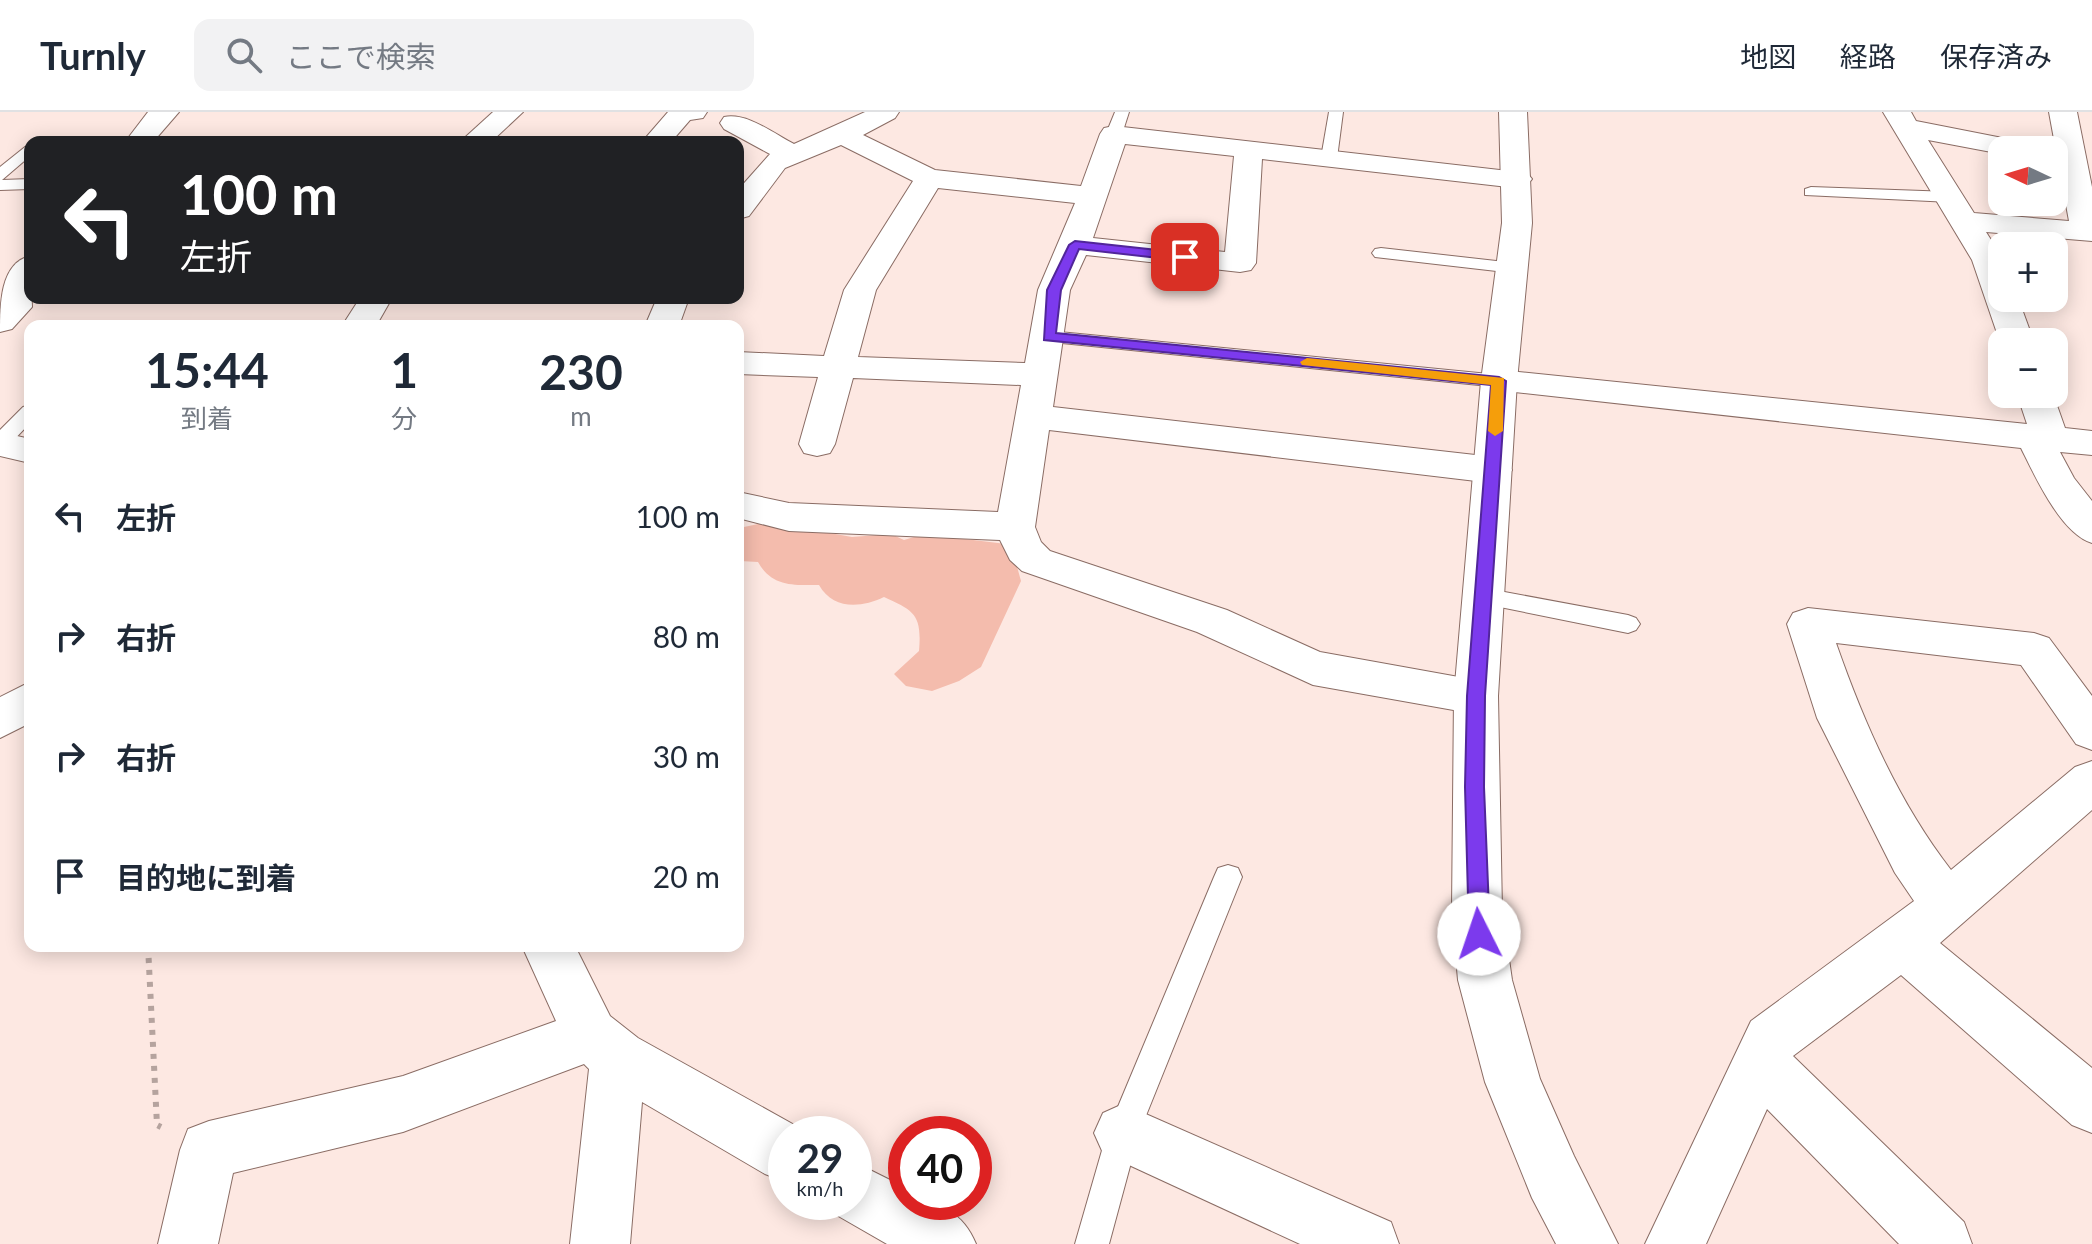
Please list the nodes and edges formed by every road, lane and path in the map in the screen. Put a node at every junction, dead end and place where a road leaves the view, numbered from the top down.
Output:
1 (165, 112) edge
2 (693, 112) edge
3 (705, 112) edge
4 (885, 112) edge
5 (1336, 112) edge
6 (1513, 112) edge
7 (501, 113) edge
8 (745, 117) edge
9 (1901, 120) edge
10 (1118, 123) edge
11 (842, 135) junction
12 (144, 136) edge
13 (480, 136) edge
14 (661, 136) edge
15 (1988, 141) edge
16 (1249, 149) junction
17 (24, 153) edge
18 (792, 155) junction
19 (1329, 158) junction
20 (2068, 172) edge
21 (0, 176) edge
22 (929, 178) junction
23 (1517, 179) junction
24 (24, 184) edge
25 (0, 185) edge
26 (1811, 192) dead end
27 (1092, 196) junction
28 (744, 202) edge
29 (1959, 209) junction
30 (2089, 232) edge
31 (1075, 245) junction
32 (1381, 253) dead end
33 (1514, 268) junction
34 (24, 271) edge
35 (0, 322) edge
36 (2012, 328) edge
37 (1049, 337) junction
38 (744, 363) edge
39 (836, 367) junction
40 (1042, 375) junction
41 (1499, 381) junction
42 (2037, 408) edge
43 (24, 417) edge
44 (1036, 417) junction
45 (2043, 439) junction
46 (0, 443) edge
47 (2092, 443) edge
48 (817, 444) dead end
49 (24, 449) edge
50 (1493, 470) junction
51 (744, 506) edge
52 (1015, 527) junction
53 (2092, 529) edge
54 (1483, 596) junction
55 (1628, 624) dead end
56 (1476, 696) junction
57 (24, 704) edge
58 (0, 720) edge
59 (2092, 731) edge
60 (2092, 781) edge
61 (1228, 877) dead end
62 (1947, 905) junction
63 (1902, 943) junction
64 (148, 952) edge
65 (551, 952) edge
66 (604, 1046) junction
67 (1760, 1062) junction
68 (2092, 1105) edge
69 (1123, 1133) junction
70 (768, 1142) edge
71 (209, 1150) junction
72 (872, 1202) edge
73 (188, 1244) edge
74 (600, 1244) edge
75 (946, 1244) edge
76 (1092, 1244) edge
77 (1369, 1244) edge
78 (1588, 1244) edge
79 (1675, 1244) edge
80 (1942, 1244) edge

1 - 12 street
2 - 14 street
3 - 8 street
4 - 11 street
5 - 19 lane
6 - 23 street
7 - 13 street
8 - 18 street
9 - 15 street
9 - 29 street
10 - 16 street
10 - 27 street
11 - 18 street
11 - 22 street
16 - 19 street
16 - 31 street
17 - 21 lane
18 - 28 street
19 - 23 street
20 - 30 street
22 - 27 street
22 - 39 street
23 - 33 street
24 - 25 lane
26 - 29 lane
27 - 31 street
29 - 30 street
29 - 36 street
31 - 37 street
32 - 33 lane
33 - 41 street
34 - 35 street
37 - 40 street
37 - 41 lane
38 - 39 street
39 - 40 street
39 - 48 street
40 - 44 street
41 - 45 street
41 - 50 street
42 - 45 street
43 - 46 lane
44 - 50 street
44 - 52 street
45 - 47 street
45 - 53 street
46 - 49 street
50 - 54 street
51 - 52 street
52 - 56 street
54 - 55 lane
54 - 56 street
56 - 78 street
57 - 58 street
59 - 62 street
60 - 62 street
61 - 69 lane
62 - 63 street
63 - 67 street
63 - 68 street
64 - 71 path
65 - 66 street
66 - 70 street
66 - 71 street
66 - 74 street
67 - 79 street
67 - 80 street
69 - 76 lane
69 - 77 street
71 - 73 street
72 - 75 street

